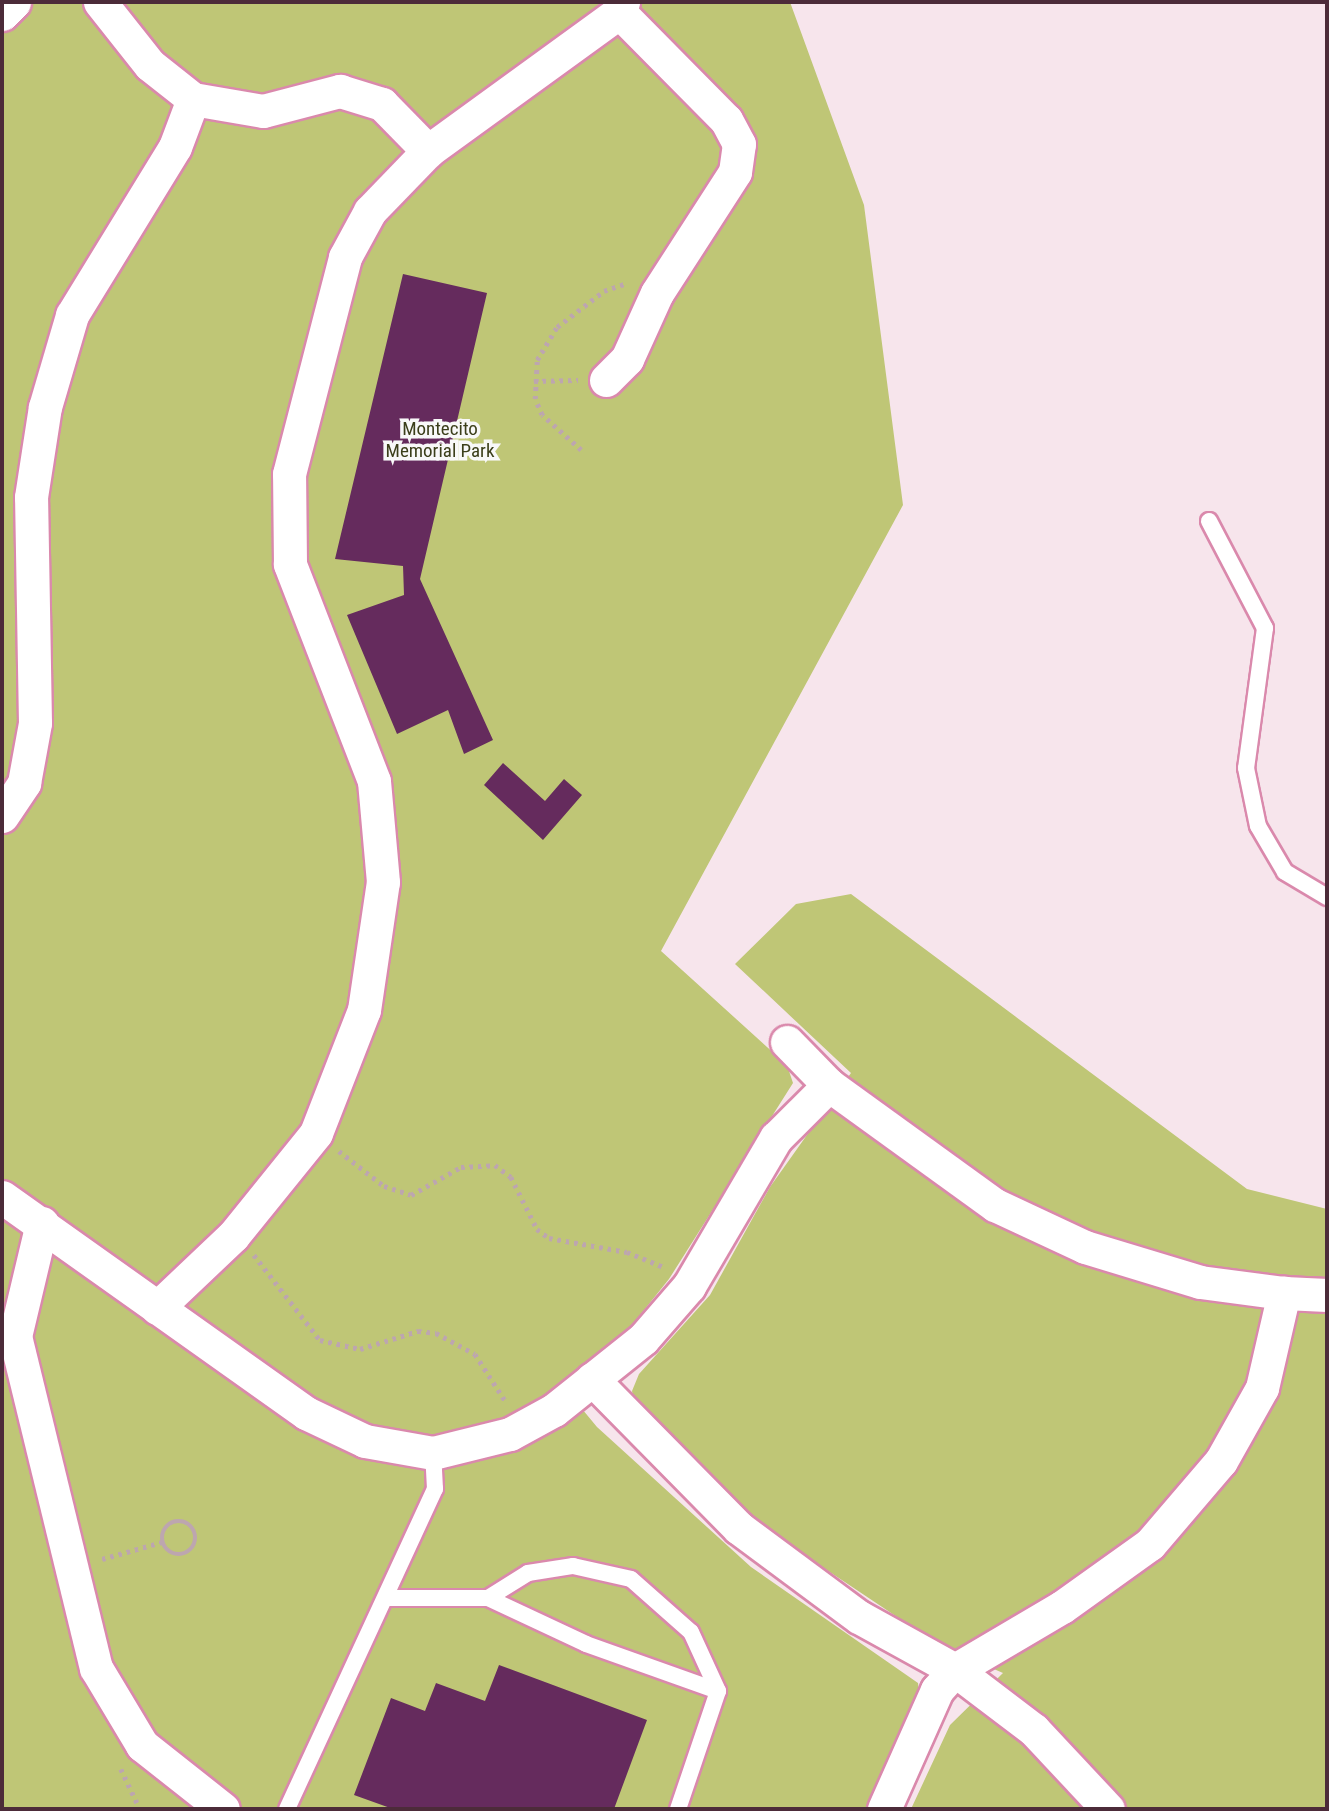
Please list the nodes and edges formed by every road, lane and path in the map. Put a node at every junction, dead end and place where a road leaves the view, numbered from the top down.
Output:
1 (14, 2) edge
2 (100, 2) edge
3 (621, 7) edge
4 (2, 15) edge
5 (192, 99) junction
6 (428, 151) junction
7 (657, 293) junction
8 (606, 380) joint
9 (534, 381) junction
10 (581, 450) dead end
11 (1209, 521) dead end
12 (2, 816) edge
13 (1327, 897) edge
14 (787, 1042) dead end
15 (829, 1085) junction
16 (316, 1133) junction
17 (2, 1197) edge
18 (42, 1223) junction
19 (233, 1236) junction
20 (689, 1286) junction
21 (1284, 1293) junction
22 (1327, 1295) edge
23 (157, 1308) junction
24 (592, 1380) junction
25 (510, 1434) junction
26 (433, 1454) junction
27 (162, 1542) junction
28 (68, 1568) junction
29 (390, 1598) junction
30 (488, 1598) junction
31 (955, 1670) junction
32 (718, 1691) junction
33 (223, 1809) edge
34 (287, 1809) edge
35 (678, 1809) edge
36 (884, 1809) edge
37 (1108, 1809) edge

1 - 4 street
2 - 5 street
3 - 6 street
3 - 7 street
5 - 6 street
5 - 12 street
6 - 16 street
7 - 8 street
7 - 9 path
8 - 9 path
9 - 10 path
11 - 13 lane
14 - 15 street
15 - 20 street
15 - 21 street
16 - 19 street
16 - 20 path
17 - 18 street
18 - 23 street
18 - 28 street
19 - 23 street
19 - 25 path
20 - 24 street
21 - 22 street
21 - 31 street
23 - 26 street
24 - 25 street
24 - 31 street
25 - 26 street
26 - 29 lane
27 - 27 path
27 - 28 path
28 - 33 street
29 - 30 lane
29 - 34 lane
30 - 32 lane
30 - 32 lane
31 - 36 street
31 - 37 street
32 - 35 lane

